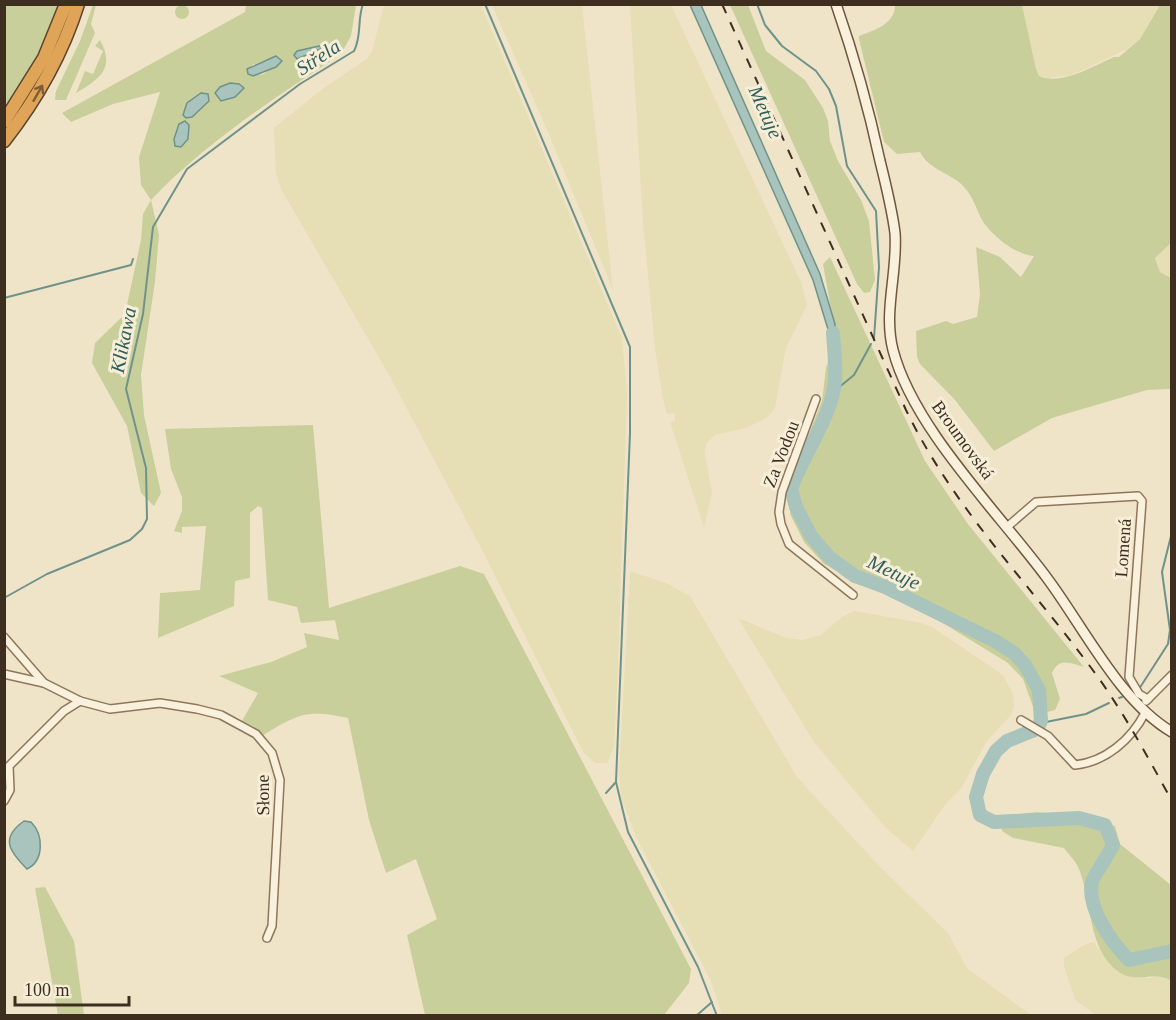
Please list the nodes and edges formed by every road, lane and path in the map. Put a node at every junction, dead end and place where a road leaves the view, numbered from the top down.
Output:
1 (66, 4) edge
2 (78, 4) edge
3 (836, 4) edge
4 (4, 122) edge
5 (4, 141) edge
6 (816, 399) dead end
7 (1007, 526) junction
8 (853, 595) dead end
9 (4, 637) edge
10 (4, 674) edge
11 (1172, 675) edge
12 (44, 683) junction
13 (1148, 699) junction
14 (80, 701) junction
15 (1142, 711) junction
16 (1021, 720) dead end
17 (1172, 732) edge
18 (4, 801) edge
19 (267, 938) dead end

1 - 4 highway
5 -> 2 highway
3 - 7 main road, Broumovská
6 - 8 street, Za Vodou
7 - 13 street, Lomená
7 - 15 main road, Broumovská
9 - 12 street, Słone
10 - 12 street, Słone
11 - 13 street
12 - 14 street, Słone
13 - 15 street
14 - 18 street
14 - 19 street, Słone
15 - 16 street
15 - 17 main road, Broumovská

